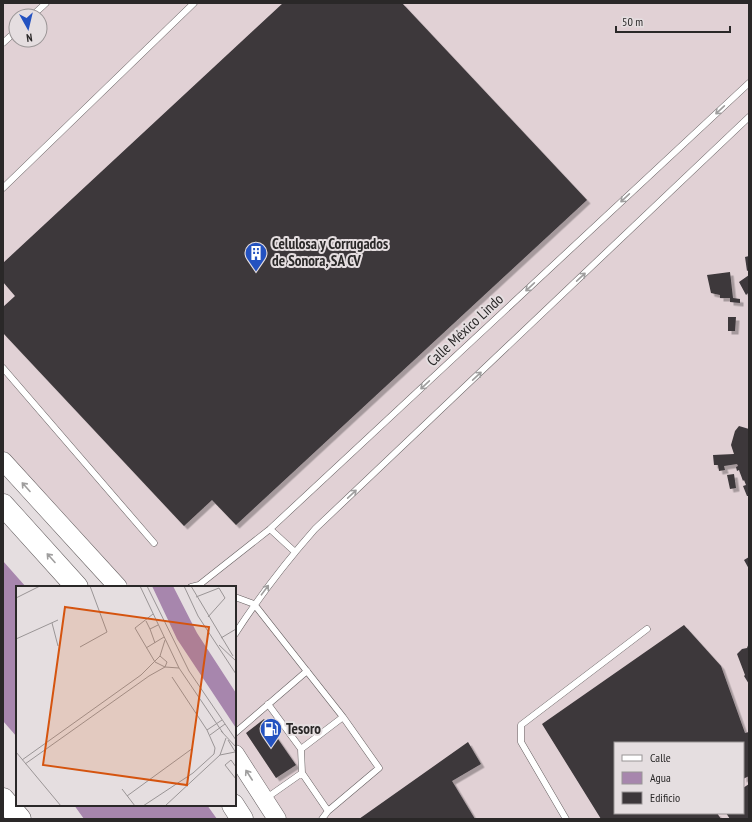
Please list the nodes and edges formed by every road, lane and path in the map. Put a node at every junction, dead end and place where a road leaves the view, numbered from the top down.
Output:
1 (194, 3) edge
2 (749, 83) edge
3 (749, 117) edge
4 (3, 188) edge
5 (3, 368) edge
6 (3, 461) edge
7 (3, 505) edge
8 (270, 529) junction
9 (154, 543) dead end
10 (295, 552) junction
11 (76, 586) edge
12 (117, 586) edge
13 (201, 586) edge
14 (236, 597) edge
15 (254, 604) junction
16 (647, 629) dead end
17 (236, 632) edge
18 (307, 671) junction
19 (268, 704) junction
20 (343, 718) junction
21 (236, 732) edge
22 (301, 749) junction
23 (236, 756) edge
24 (302, 773) junction
25 (264, 799) junction
26 (3, 800) edge
27 (234, 806) edge
28 (328, 811) junction
29 (20, 819) edge
30 (242, 819) edge
31 (277, 819) edge
32 (322, 819) edge
33 (566, 819) edge

1 - 4 lane
2 -> 8 lane, Calle México Lindo
10 -> 3 lane
5 - 9 lane
12 -> 6 main road
11 -> 7 highway
8 - 10 lane
8 - 13 lane, Calle México Lindo
15 -> 10 lane
14 - 15 lane
15 - 17 lane
15 - 18 lane
16 - 33 lane
18 - 19 lane
18 - 20 lane
19 - 21 lane
19 - 22 lane
20 - 22 lane
20 - 28 lane
22 - 24 lane
25 -> 23 main road
24 - 25 lane
24 - 28 lane
25 - 31 main road
26 - 29 highway
27 - 30 highway
28 - 32 lane

